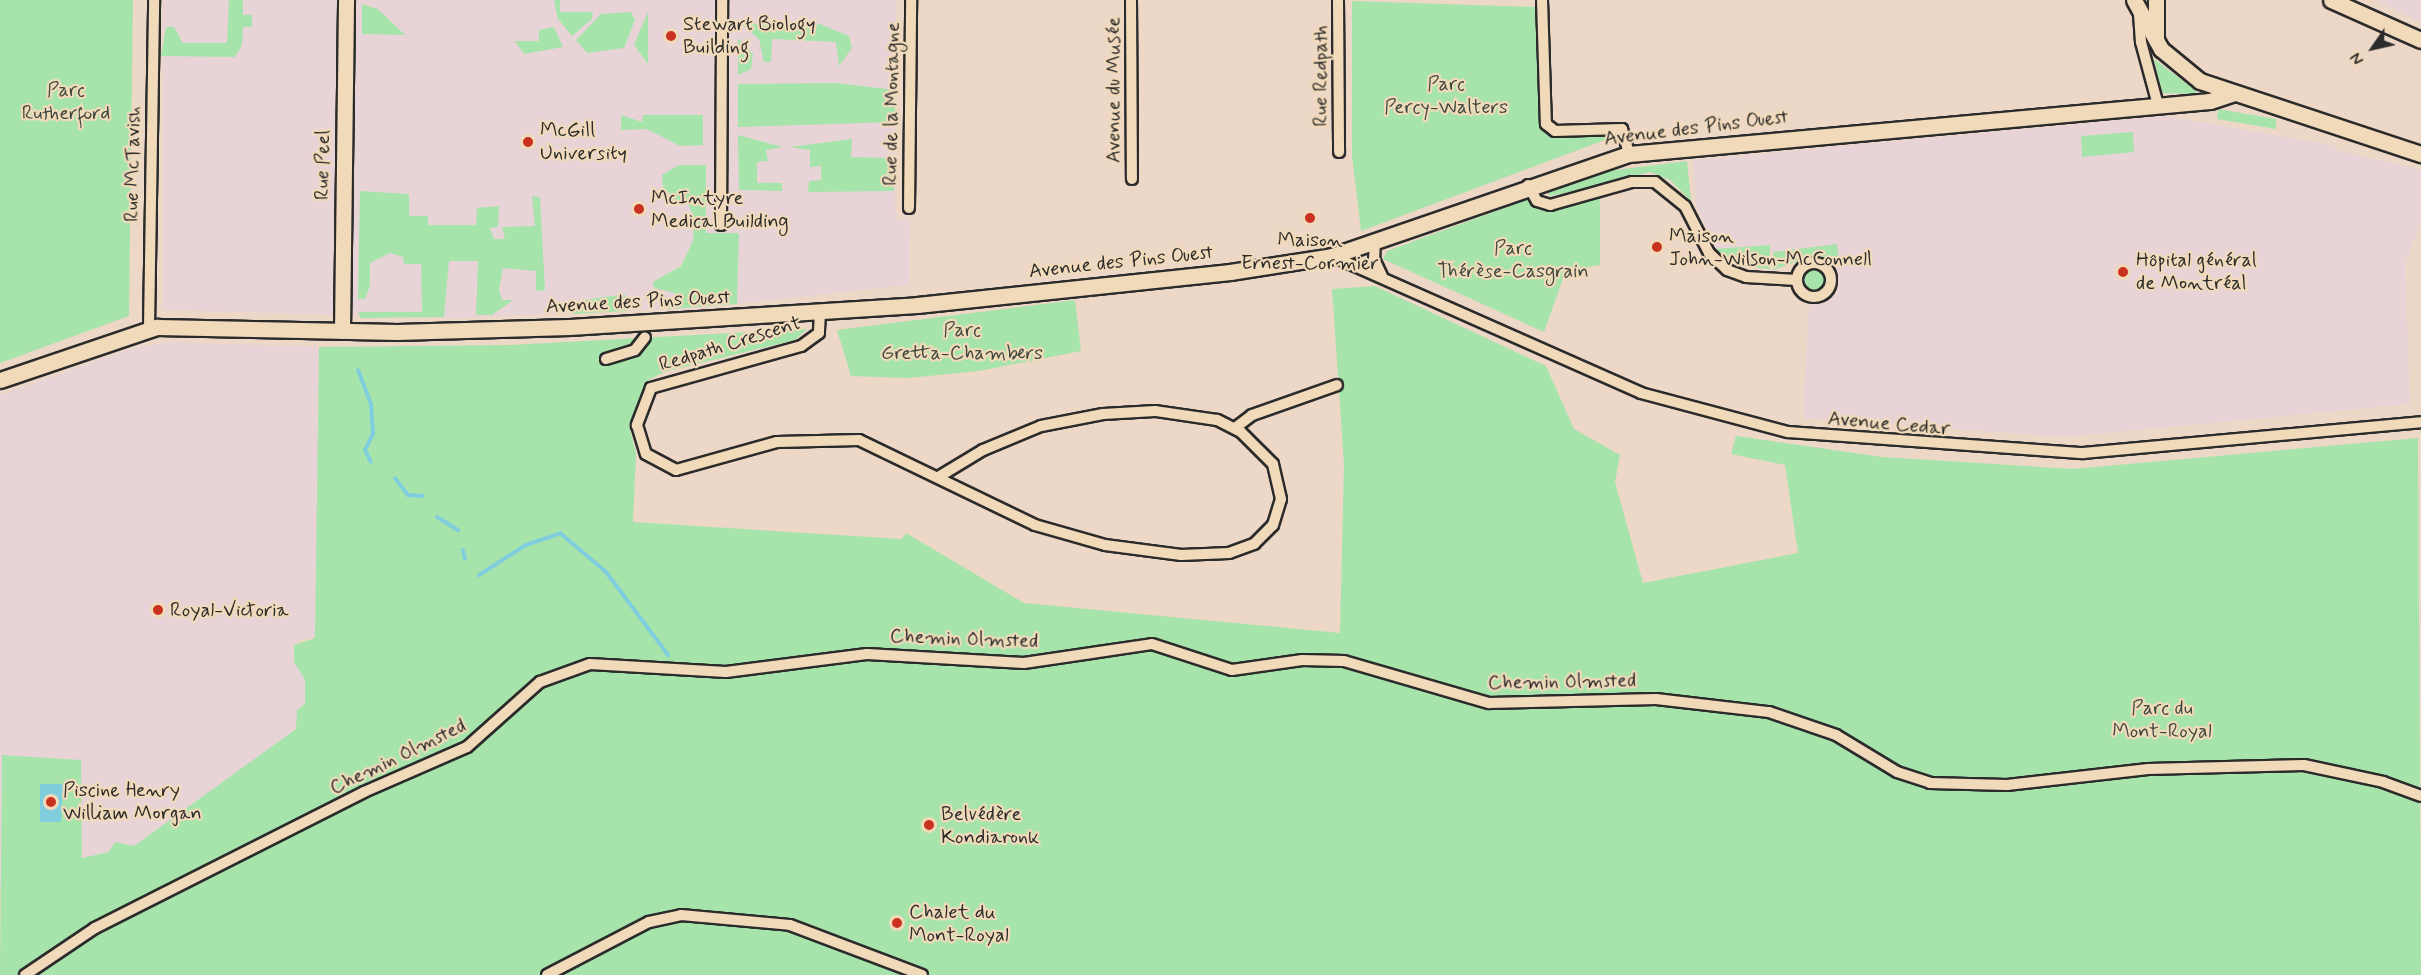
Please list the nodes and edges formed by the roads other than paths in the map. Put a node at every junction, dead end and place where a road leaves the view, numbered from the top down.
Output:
1 (154, 0) edge
2 (346, 0) edge
3 (722, 0) edge
4 (911, 0) edge
5 (1131, 0) edge
6 (1338, 0) edge
7 (1542, 0) edge
8 (2156, 0) edge
9 (2331, 0) edge
10 (2137, 7) edge
11 (2421, 40) edge
12 (2157, 43) junction
13 (2235, 93) junction
14 (2158, 105) junction
15 (1339, 153) dead end
16 (1629, 154) junction
17 (2421, 154) edge
18 (1132, 179) dead end
19 (1528, 185) junction
20 (909, 208) dead end
21 (721, 225) dead end
22 (1375, 241) junction
23 (1332, 256) junction
24 (1382, 276) junction
25 (1797, 280) dead end
26 (820, 312) junction
27 (149, 328) junction
28 (342, 331) junction
29 (645, 337) dead end
30 (606, 359) dead end
31 (0, 380) edge
32 (1337, 385) dead end
33 (2421, 422) edge
34 (1235, 428) junction
35 (940, 476) junction
36 (2421, 796) edge
37 (25, 975) edge
38 (547, 975) edge
39 (921, 975) edge

1 - 27 street, Rue McTavish
2 - 28 main road, Rue Peel
3 - 21 street
4 - 20 street, Rue de la Montagne
5 - 18 street, Avenue du Musée
6 - 15 street, Rue Redpath
7 - 16 street
8 - 12 main road
9 - 11 main road
10 - 12 main road
10 - 14 street
12 - 13 main road
13 - 14 main road, Avenue des Pins Ouest
13 - 17 main road
14 - 16 main road, Avenue des Pins Ouest
16 - 19 main road, Avenue des Pins Ouest
19 - 22 main road, Avenue des Pins Ouest
19 - 25 street
22 - 23 main road, Avenue des Pins Ouest
22 - 24 street
23 - 24 street, Avenue Cedar
23 - 26 main road, Avenue des Pins Ouest
24 - 33 street, Avenue Cedar
26 - 28 main road, Avenue des Pins Ouest
26 - 35 street, Redpath Crescent
27 - 28 main road, Avenue des Pins Ouest
27 - 31 main road, Avenue des Pins Ouest
29 - 30 street
32 - 34 street
34 - 35 street, Redpath Crescent
34 - 35 street, Redpath Crescent
36 - 37 street, Chemin Olmsted
38 - 39 street

